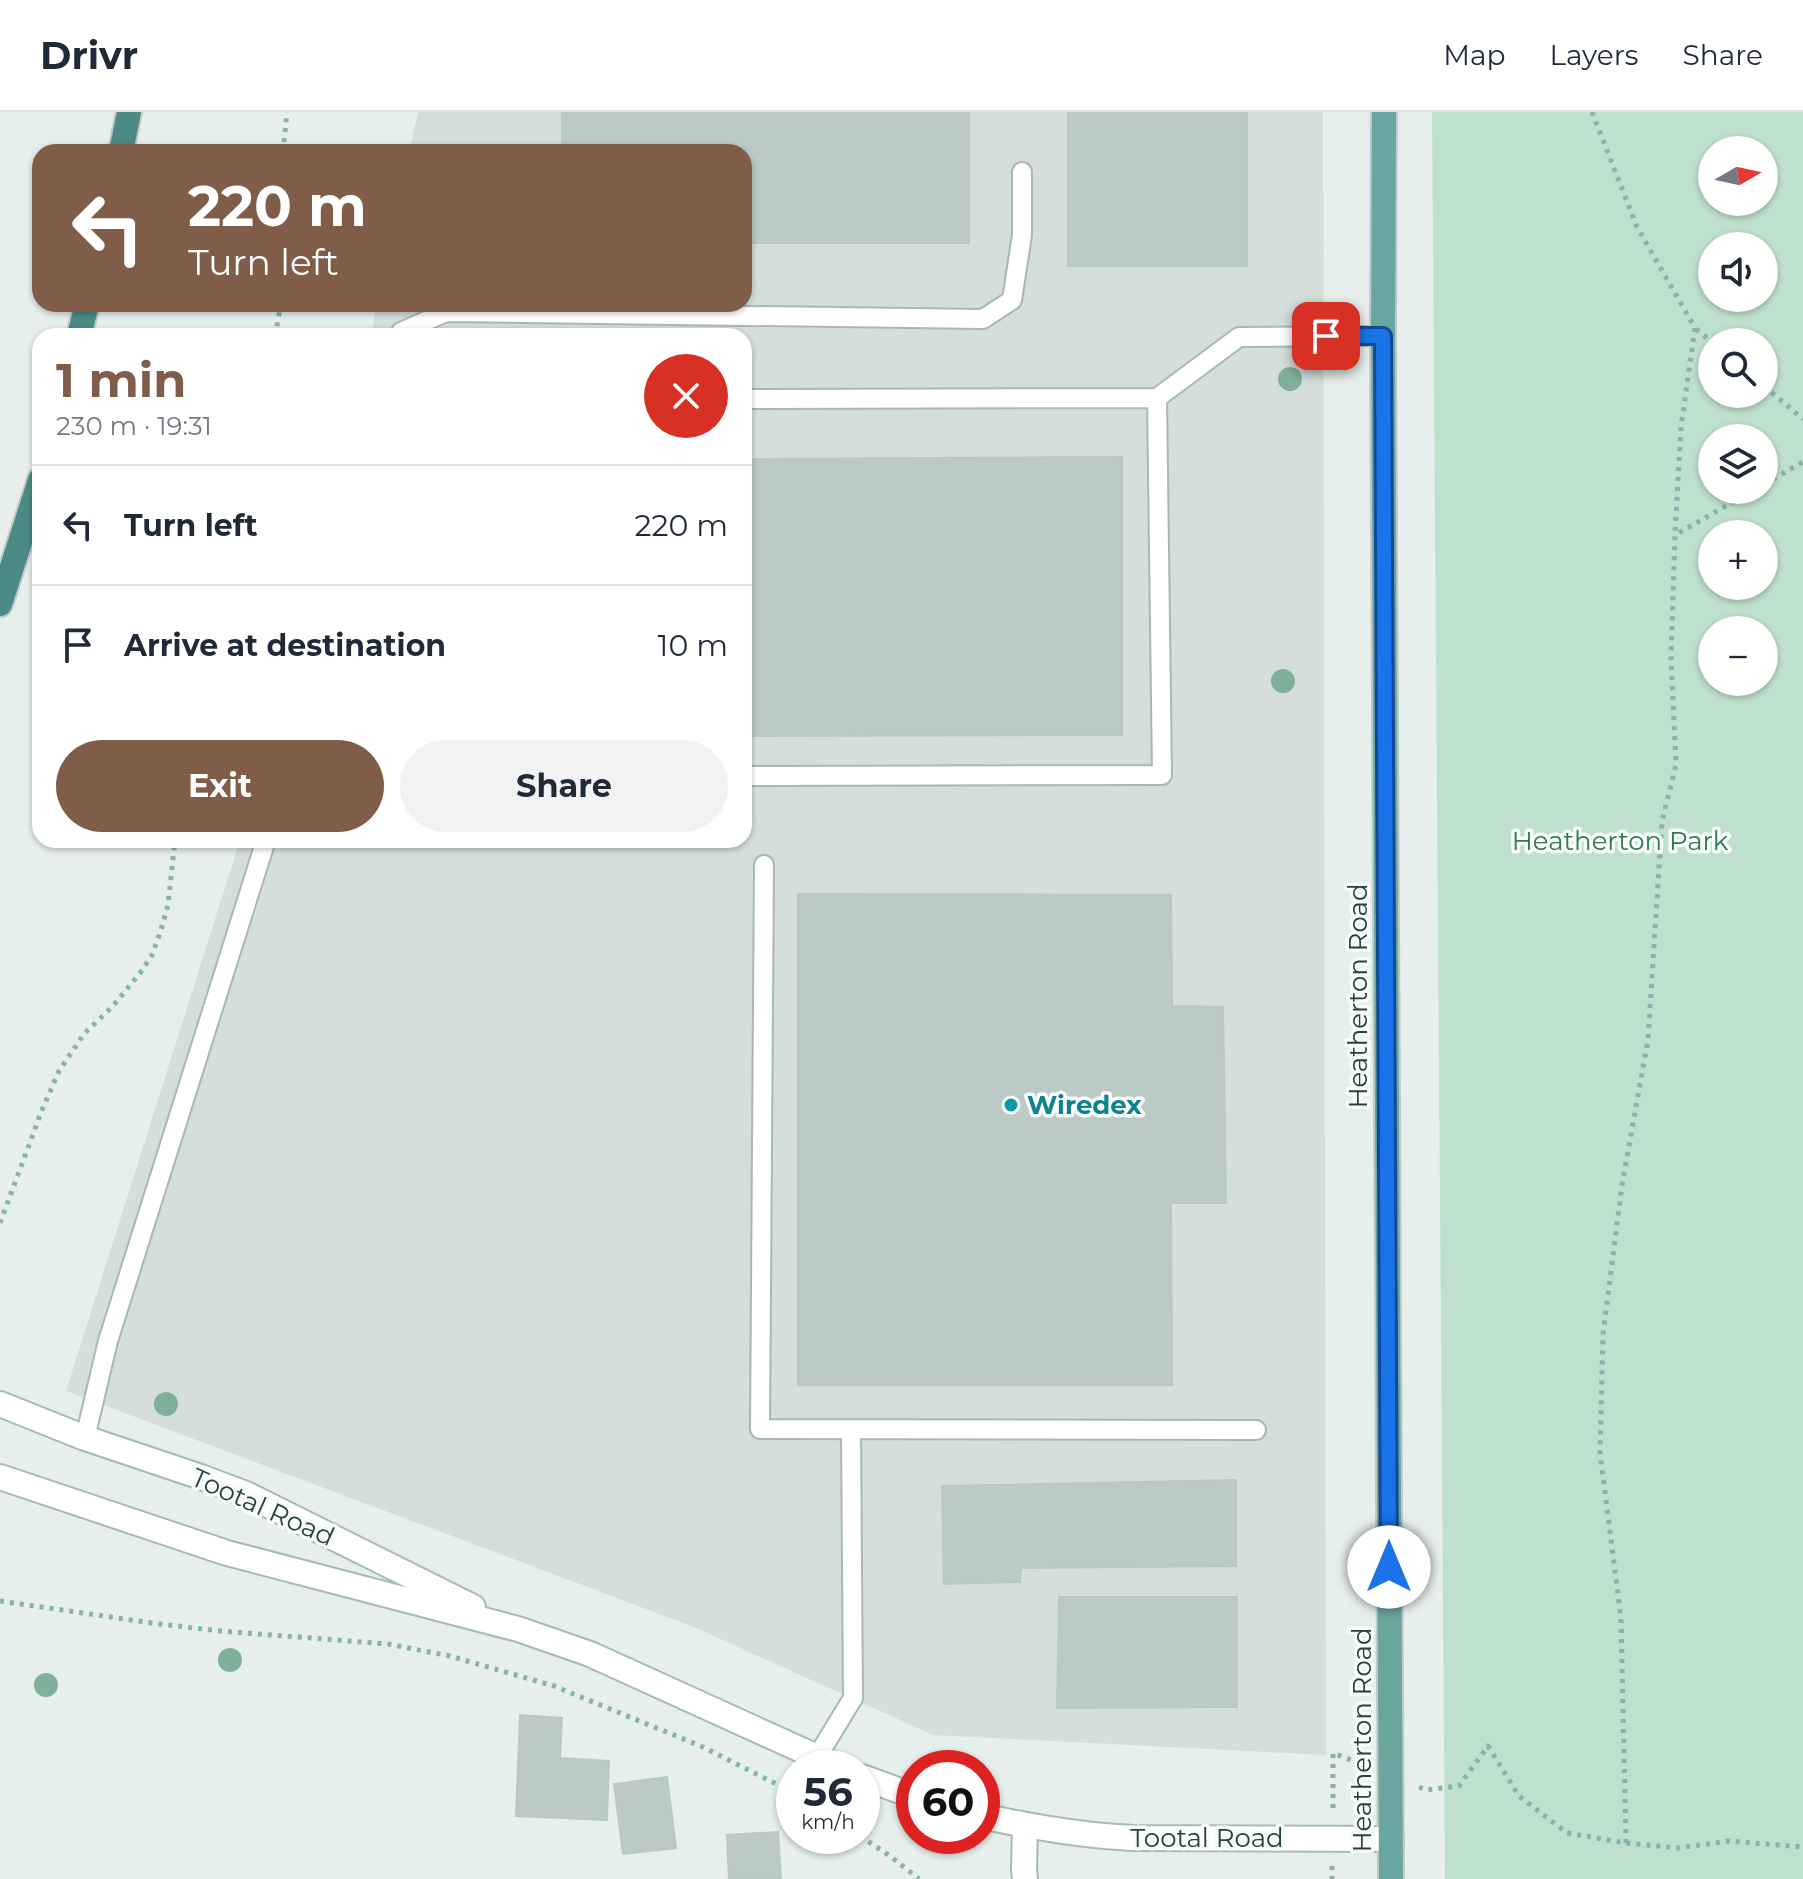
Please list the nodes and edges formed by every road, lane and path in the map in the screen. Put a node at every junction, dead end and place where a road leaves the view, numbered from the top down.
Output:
1 (129, 112) edge
2 (287, 112) edge
3 (1384, 112) edge
4 (1592, 112) edge
5 (123, 144) edge
6 (284, 144) edge
7 (1022, 172) dead end
8 (446, 312) edge
9 (446, 312) edge
10 (410, 328) edge
11 (1695, 328) junction
12 (1698, 330) edge
13 (1383, 336) junction
14 (1157, 398) junction
15 (1778, 398) edge
16 (752, 399) edge
17 (1803, 419) edge
18 (1803, 462) edge
19 (1778, 476) edge
20 (1729, 504) edge
21 (32, 505) edge
22 (1675, 535) junction
23 (0, 604) edge
24 (752, 776) edge
25 (174, 848) edge
26 (263, 848) edge
27 (764, 865) dead end
28 (0, 1223) edge
29 (0, 1404) edge
30 (851, 1430) junction
31 (1256, 1430) dead end
32 (85, 1438) junction
33 (0, 1477) edge
34 (0, 1601) edge
35 (518, 1629) junction
36 (802, 1750) edge
37 (821, 1750) edge
38 (1390, 1776) junction
39 (776, 1784) edge
40 (1000, 1820) edge
41 (1025, 1826) junction
42 (1332, 1839) junction
43 (1391, 1839) junction
44 (1626, 1843) junction
45 (1803, 1847) edge
46 (880, 1849) edge
47 (919, 1879) edge
48 (1025, 1879) edge
49 (1332, 1879) edge
50 (1391, 1879) edge

1 - 5 highway
2 - 6 path
3 - 13 main road, Heatherton Road
4 - 11 path
7 - 9 lane
8 - 10 lane
11 - 12 path
11 - 22 path
13 - 14 lane
13 - 38 main road, Heatherton Road
14 - 16 lane
14 - 24 lane
15 - 17 path
18 - 19 path
20 - 22 path
21 - 23 highway
22 - 44 path
25 - 28 path
26 - 32 lane
27 - 30 lane
29 - 32 main road, Tootal Road
30 - 31 lane
30 - 37 lane
32 - 35 main road, Tootal Road
33 - 35 main road, Tootal Road
34 - 39 path
35 - 36 main road, Tootal Road
38 - 42 path
38 - 43 main road, Heatherton Road
38 - 44 path
40 - 41 main road, Tootal Road
41 - 42 main road, Tootal Road
41 - 48 main road
42 - 43 main road, Tootal Road
42 - 49 path
43 - 50 main road, Heatherton Road
44 - 45 path
46 - 47 path

